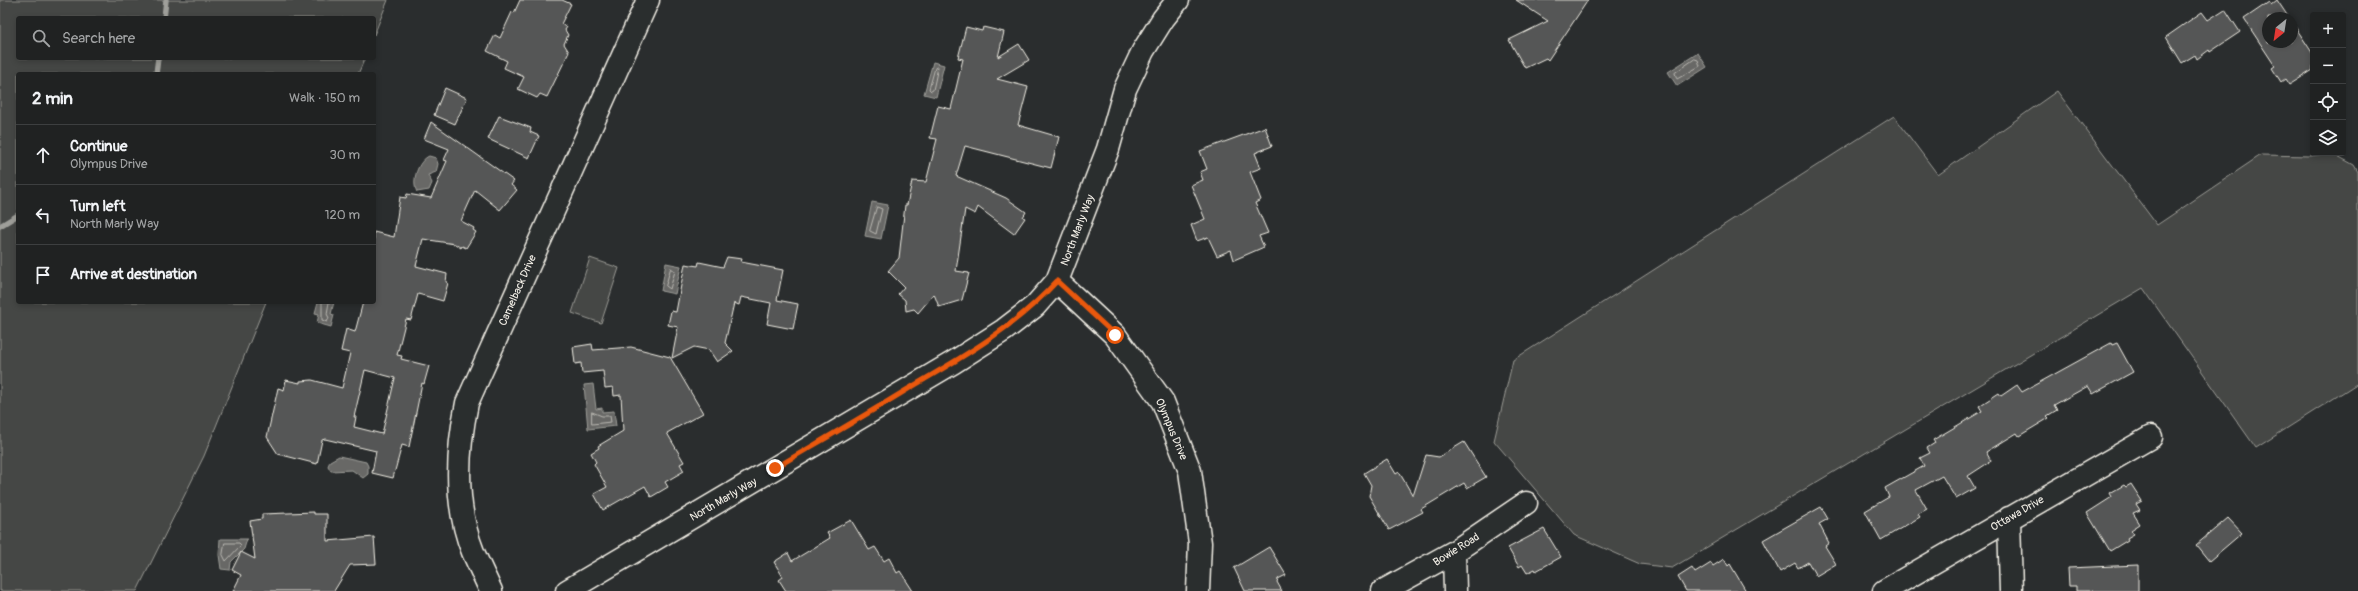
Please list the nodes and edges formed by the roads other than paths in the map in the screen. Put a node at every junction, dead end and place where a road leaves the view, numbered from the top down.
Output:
1 (648, 0) edge
2 (1178, 0) edge
3 (1057, 281) junction
4 (2150, 437) dead end
5 (1526, 503) dead end
6 (2009, 518) junction
7 (1454, 552) junction
8 (492, 591) edge
9 (567, 591) edge
10 (1198, 591) edge
11 (1383, 591) edge
12 (1455, 591) edge
13 (1884, 591) edge
14 (2011, 591) edge

1 - 8 street, Camelback Drive
2 - 3 street, North Marly Way
3 - 9 street, North Marly Way
3 - 10 street, Olympus Drive
4 - 6 street, Ottawa Drive
5 - 7 street, Bowie Road
6 - 13 street, Ottawa Drive
6 - 14 street
7 - 11 street, Bowie Road
7 - 12 street

